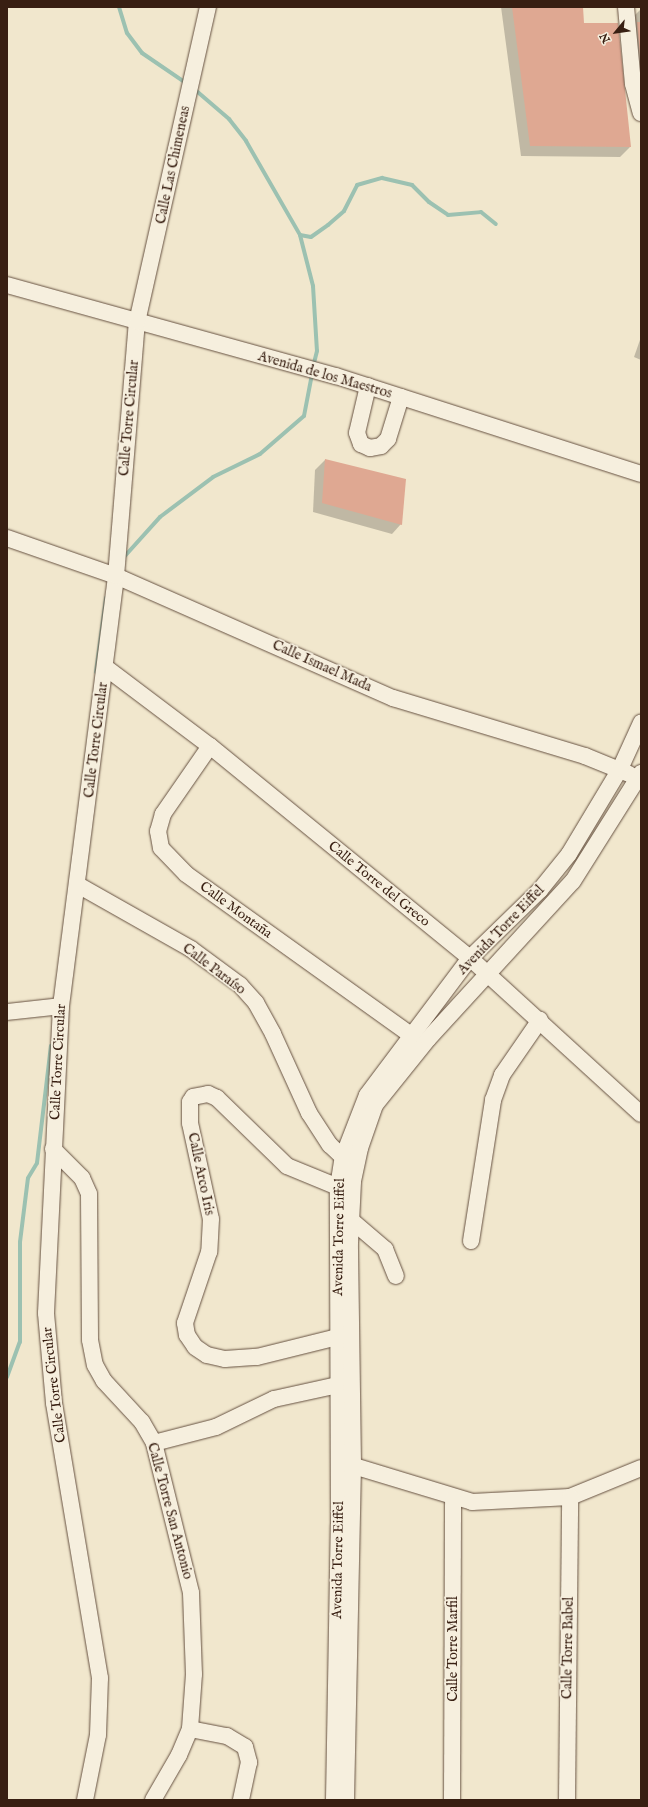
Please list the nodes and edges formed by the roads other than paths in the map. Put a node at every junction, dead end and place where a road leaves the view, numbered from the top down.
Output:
1 (208, 7) edge
2 (626, 7) edge
3 (641, 113) edge
4 (7, 285) edge
5 (137, 322) junction
6 (368, 386) junction
7 (401, 397) junction
8 (641, 474) edge
9 (7, 538) edge
10 (116, 576) junction
11 (105, 667) junction
12 (641, 723) edge
13 (210, 746) junction
14 (620, 769) junction
15 (640, 777) edge
16 (78, 885) junction
17 (470, 958) junction
18 (488, 973) junction
19 (61, 1006) junction
20 (7, 1012) edge
21 (540, 1020) junction
22 (411, 1035) junction
23 (641, 1114) edge
24 (53, 1149) junction
25 (343, 1157) junction
26 (338, 1187) junction
27 (351, 1220) junction
28 (471, 1241) dead end
29 (396, 1276) dead end
30 (338, 1338) junction
31 (338, 1385) junction
32 (154, 1444) junction
33 (346, 1463) junction
34 (641, 1468) edge
35 (570, 1497) junction
36 (453, 1498) junction
37 (190, 1729) junction
38 (86, 1800) edge
39 (153, 1800) edge
40 (241, 1800) edge
41 (334, 1800) edge
42 (346, 1800) edge
43 (452, 1800) edge
44 (567, 1800) edge

1 - 5 street, Calle Las Chimeneas
2 - 3 street
4 - 5 street, Avenida de los Maestros
5 - 6 street, Avenida de los Maestros
5 - 10 street, Calle Torre Circular
6 - 7 street, Avenida de los Maestros
6 - 7 street
7 - 8 street, Avenida de los Maestros
9 - 10 street, Calle Ismael Mada
10 - 11 street, Calle Torre Circular
10 - 14 street, Calle Ismael Mada
11 - 13 street, Calle Torre del Greco
11 - 16 street, Calle Torre Circular
12 - 14 street, Avenida Torre Eiffel
13 - 17 street, Calle Torre del Greco
13 - 22 street, Calle Montaña
14 - 15 street, Calle Ismael Mada
14 - 17 street, Avenida Torre Eiffel
15 - 18 street, Avenida Torre Eiffel
16 - 19 street, Calle Torre Circular
16 - 25 street, Calle Paraíso
17 - 18 street, Calle Torre del Greco
17 - 22 street, Avenida Torre Eiffel
18 - 21 street, Calle Torre del Greco
18 - 27 street, Avenida Torre Eiffel
19 - 20 street
19 - 24 street, Calle Torre Circular
21 - 23 street, Calle Torre del Greco
21 - 28 street
22 - 25 street, Avenida Torre Eiffel
24 - 32 street, Calle Torre San Antonio
24 - 38 street, Calle Torre Circular
25 - 26 street, Avenida Torre Eiffel
26 - 30 street, Avenida Torre Eiffel
26 - 30 street, Calle Arco Iris
27 - 29 street
27 - 33 street, Avenida Torre Eiffel
30 - 31 street, Avenida Torre Eiffel
31 - 32 street
31 - 33 street, Avenida Torre Eiffel
32 - 37 street, Calle Torre San Antonio
33 - 36 street
33 - 41 street, Avenida Torre Eiffel
33 - 42 street, Avenida Torre Eiffel
34 - 35 street
35 - 36 street
35 - 44 street, Calle Torre Babel
36 - 43 street, Calle Torre Marfil
37 - 39 street, Calle Torre San Antonio
37 - 40 street

